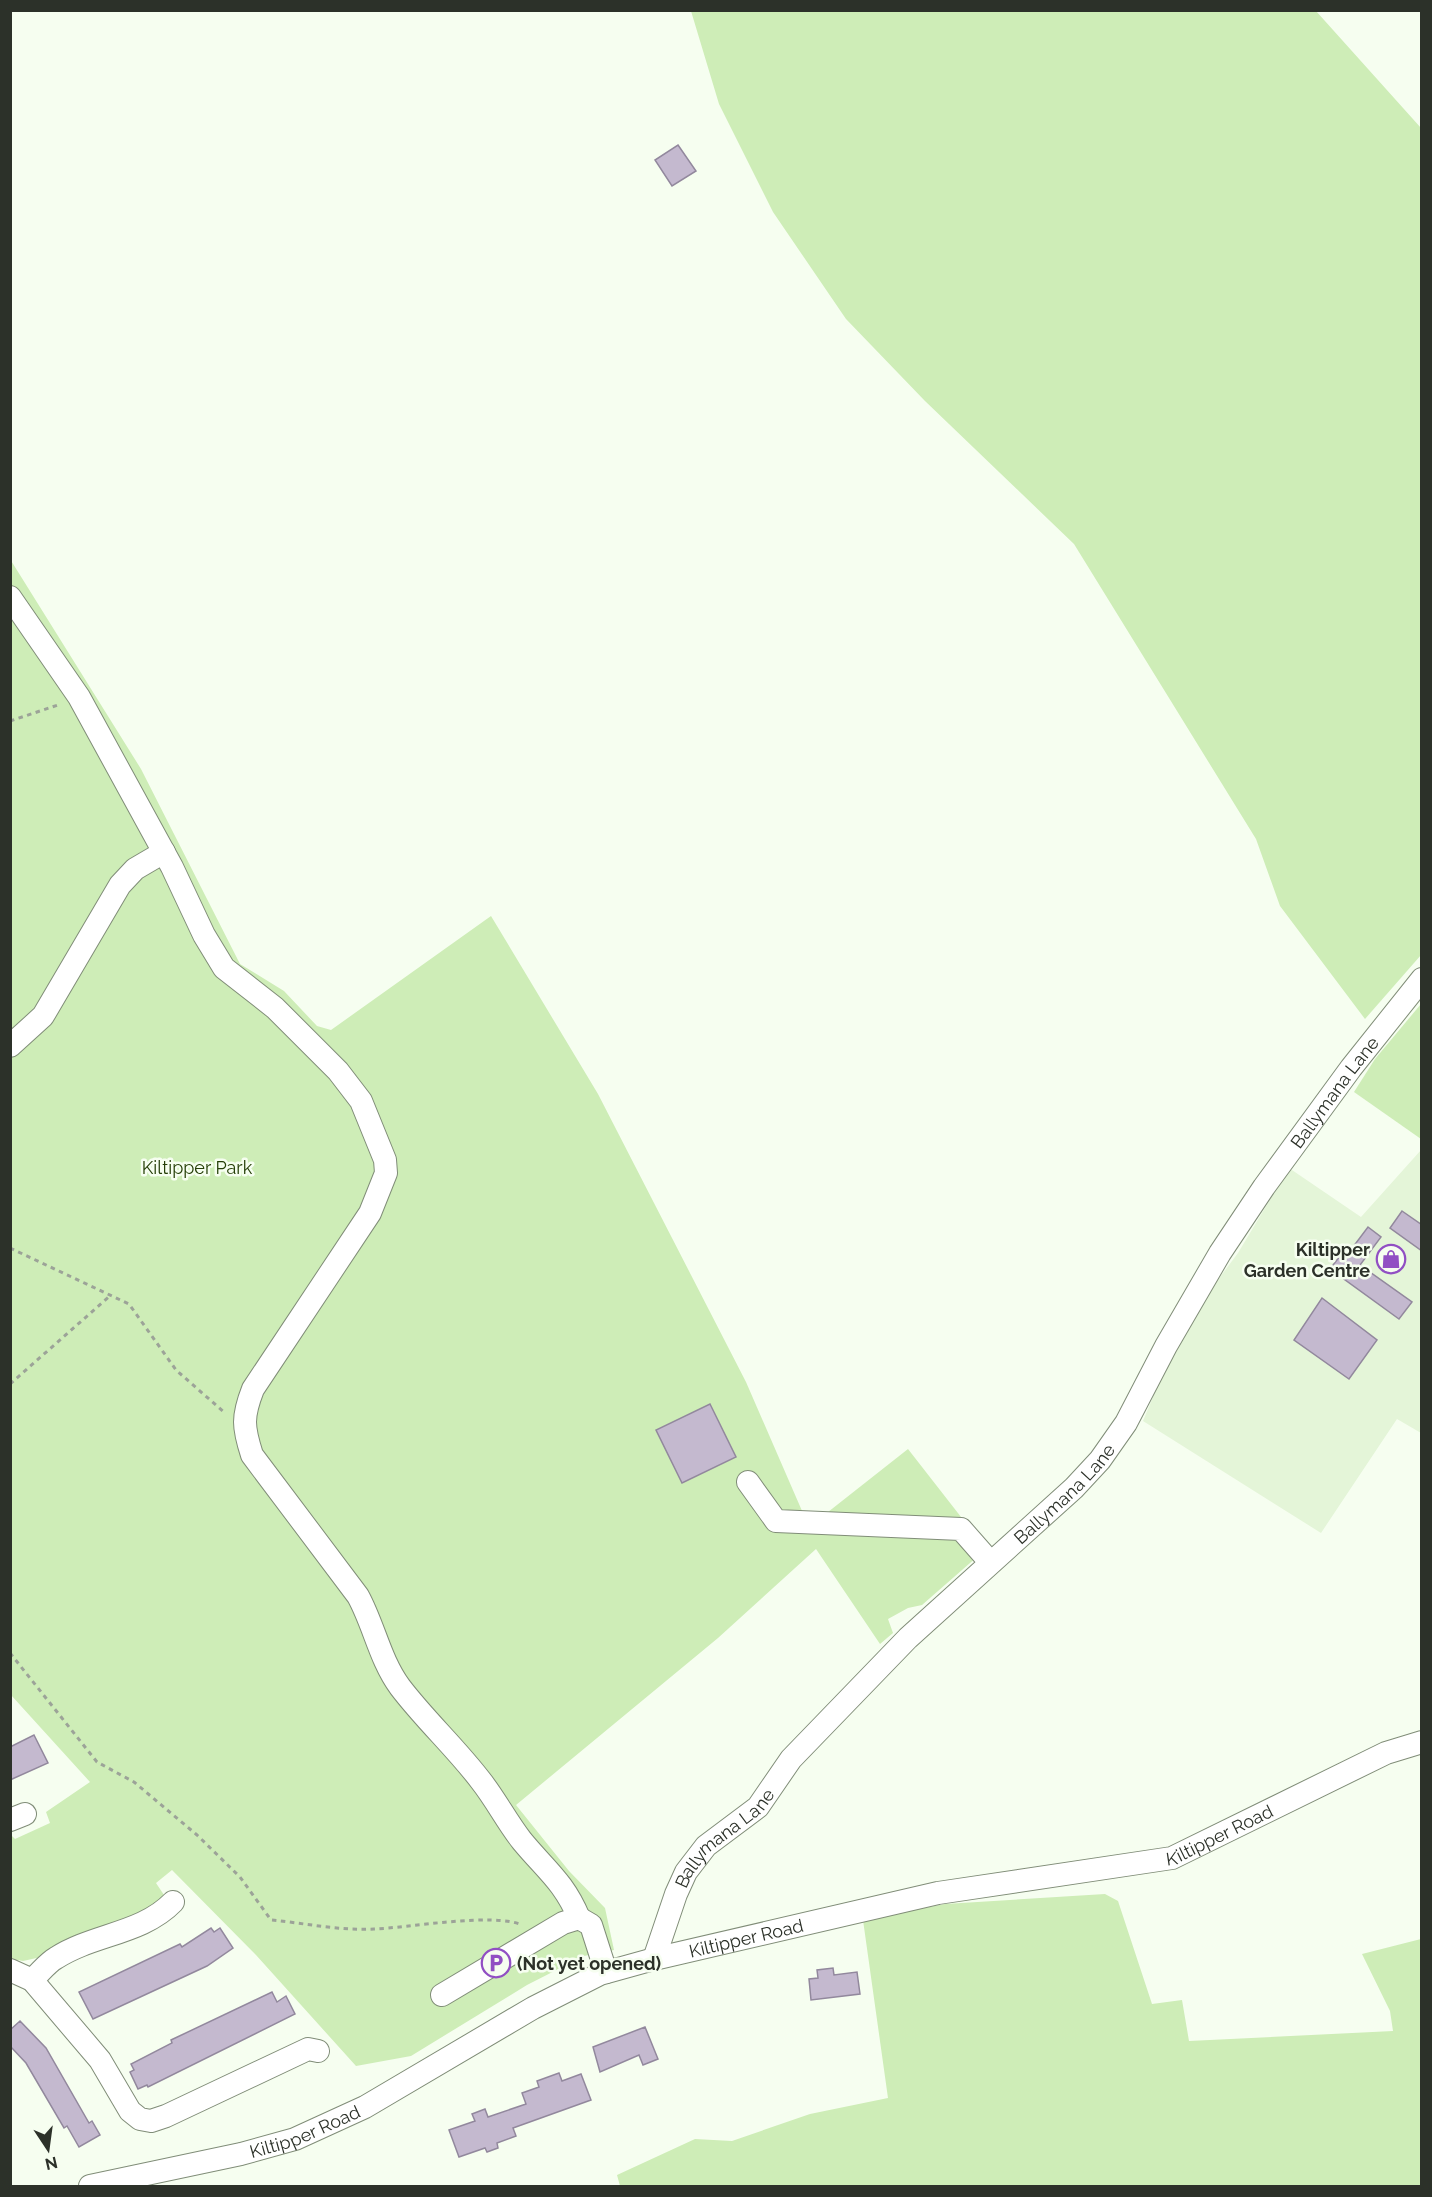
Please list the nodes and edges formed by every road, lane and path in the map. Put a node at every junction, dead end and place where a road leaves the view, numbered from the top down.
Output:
1 (10, 597) edge
2 (80, 697) junction
3 (10, 720) edge
4 (164, 852) junction
5 (1418, 989) edge
6 (10, 1046) edge
7 (10, 1248) edge
8 (111, 1295) junction
9 (10, 1384) edge
10 (243, 1428) junction
11 (748, 1482) dead end
12 (990, 1562) junction
13 (10, 1653) edge
14 (1422, 1743) edge
15 (173, 1902) dead end
16 (579, 1918) junction
17 (532, 1941) junction
18 (654, 1959) junction
19 (10, 1970) edge
20 (606, 1972) junction
21 (32, 1980) junction
22 (442, 1995) dead end
23 (318, 2051) dead end
24 (141, 2181) edge
25 (90, 2187) edge

1 - 2 street
2 - 3 path
2 - 4 street
4 - 6 street
4 - 10 street
5 - 12 street, Ballymana Lane
7 - 8 path
8 - 9 path
8 - 10 path
10 - 16 street
11 - 12 street
12 - 18 street, Ballymana Lane
13 - 17 path
14 - 18 street, Kiltipper Road
15 - 21 street
16 - 17 street
16 - 20 street
17 - 22 street
18 - 20 street, Kiltipper Road
19 - 21 street
20 - 24 street, Kiltipper Road
21 - 23 street
24 - 25 street, Kiltipper Road

